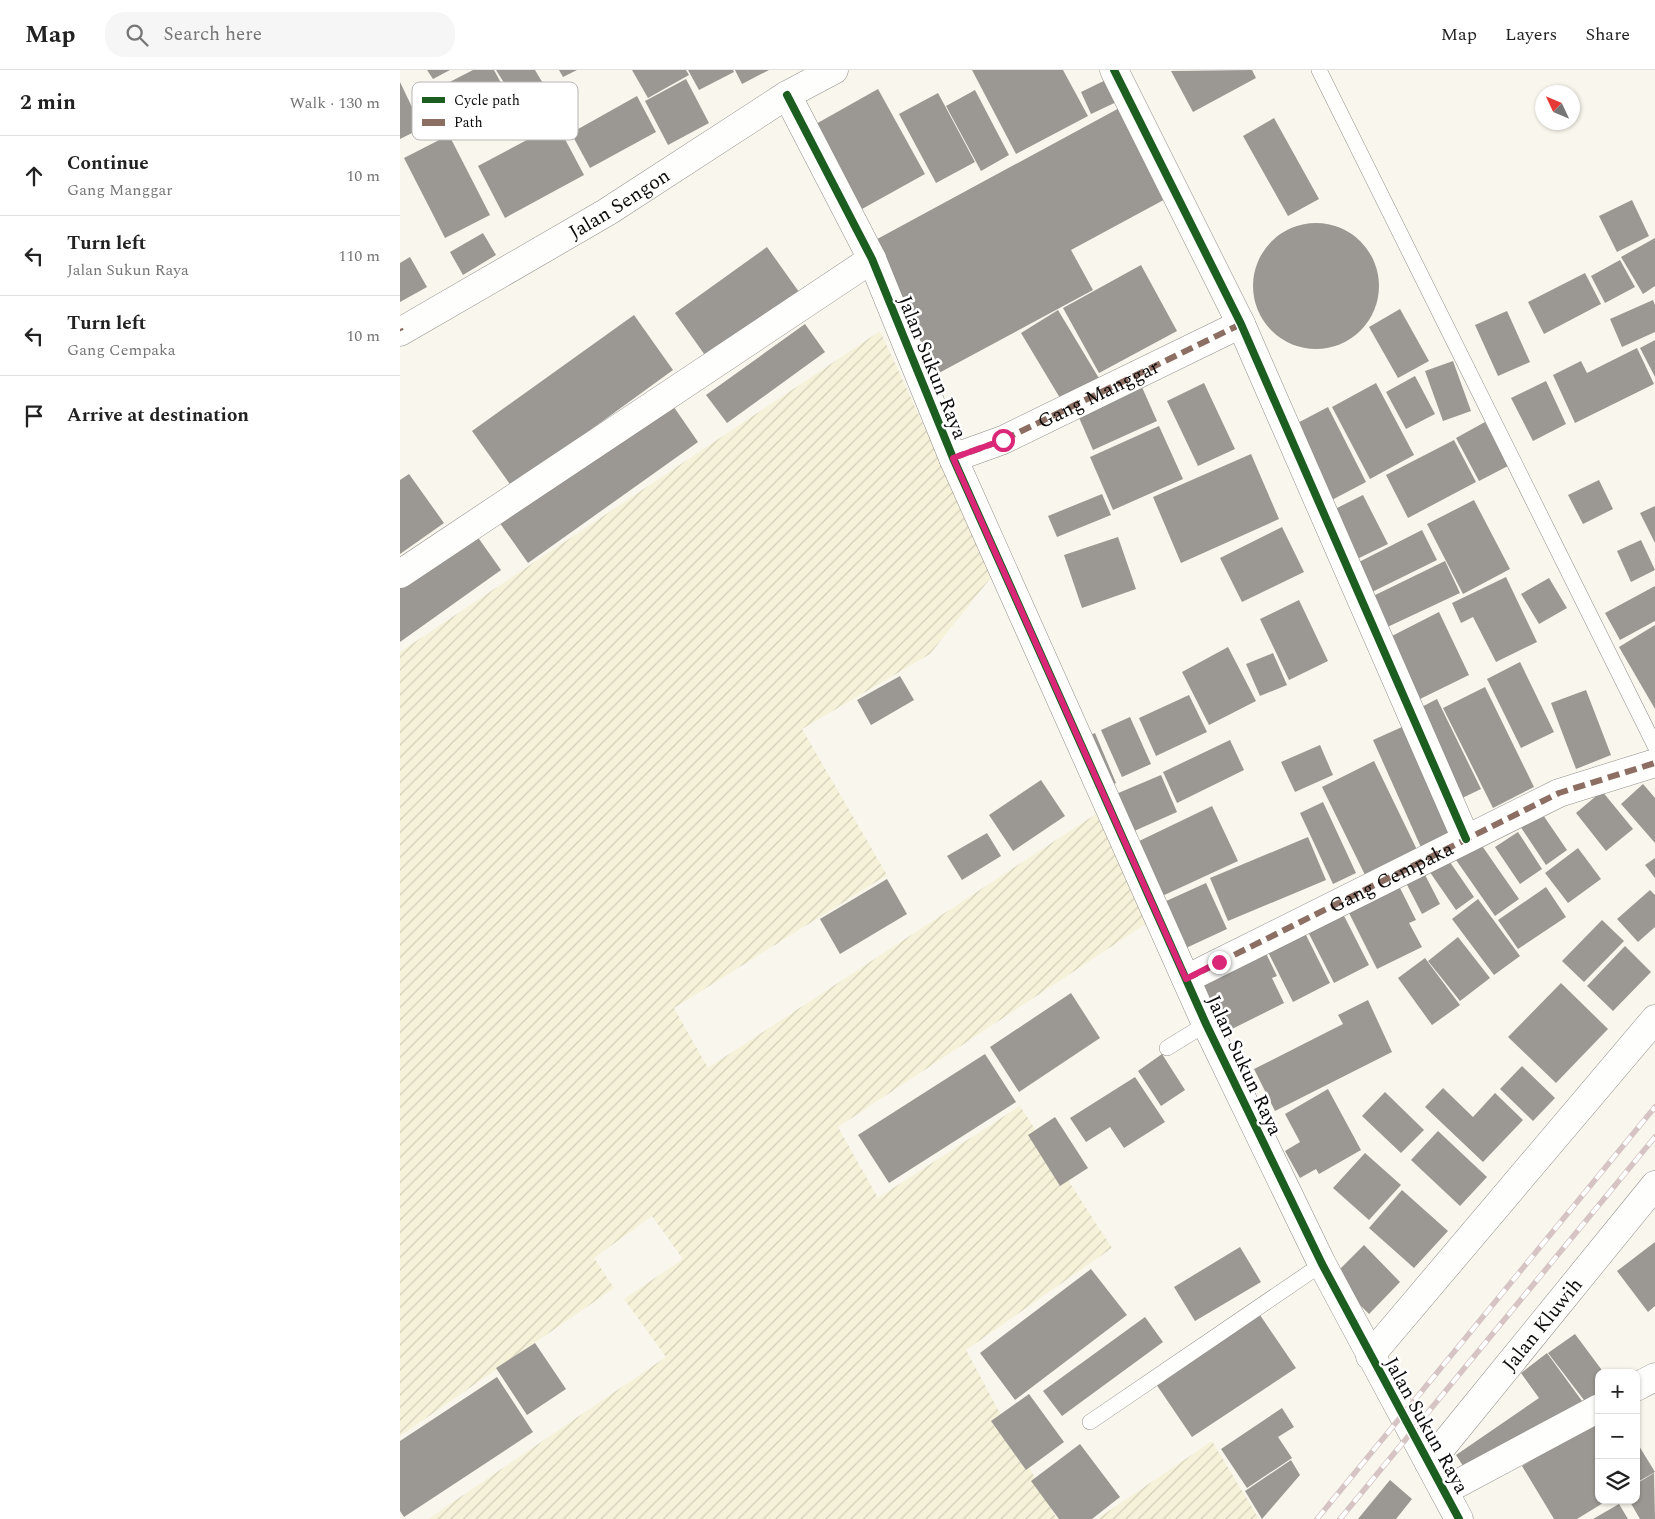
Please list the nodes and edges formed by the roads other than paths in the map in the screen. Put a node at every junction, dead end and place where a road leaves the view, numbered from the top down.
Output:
1 (834, 70) edge
2 (1114, 70) edge
3 (1319, 70) edge
4 (787, 95) junction
5 (872, 259) junction
6 (1241, 324) junction
7 (400, 331) edge
8 (953, 458) junction
9 (400, 574) edge
10 (1655, 746) edge
11 (1655, 763) edge
12 (1466, 839) junction
13 (1186, 979) junction
14 (1655, 1019) edge
15 (1206, 1024) junction
16 (1168, 1048) dead end
17 (1655, 1184) edge
18 (1322, 1264) junction
19 (1370, 1356) junction
20 (1655, 1377) edge
21 (1640, 1385) edge
22 (1595, 1410) edge
23 (1090, 1422) dead end
24 (1428, 1463) junction
25 (1444, 1491) junction
26 (1460, 1519) edge

1 - 4 street, Jalan Sengon
2 - 6 street
3 - 10 lane
4 - 5 street, Jalan Sukun Raya
4 - 7 street, Jalan Sengon
5 - 8 street, Jalan Sukun Raya
5 - 9 street
6 - 8 street, Gang Manggar
6 - 12 street
8 - 13 street, Jalan Sukun Raya
11 - 12 street, Gang Cempaka
12 - 13 street, Gang Cempaka
13 - 15 street, Jalan Sukun Raya
14 - 19 street
15 - 16 lane
15 - 18 street, Jalan Sukun Raya
17 - 24 street, Jalan Kluwih
18 - 19 street, Jalan Sukun Raya
18 - 23 lane
19 - 24 street, Jalan Sukun Raya
20 - 21 street
22 - 25 street
24 - 25 street, Jalan Sukun Raya
25 - 26 street, Jalan Sukun Raya

